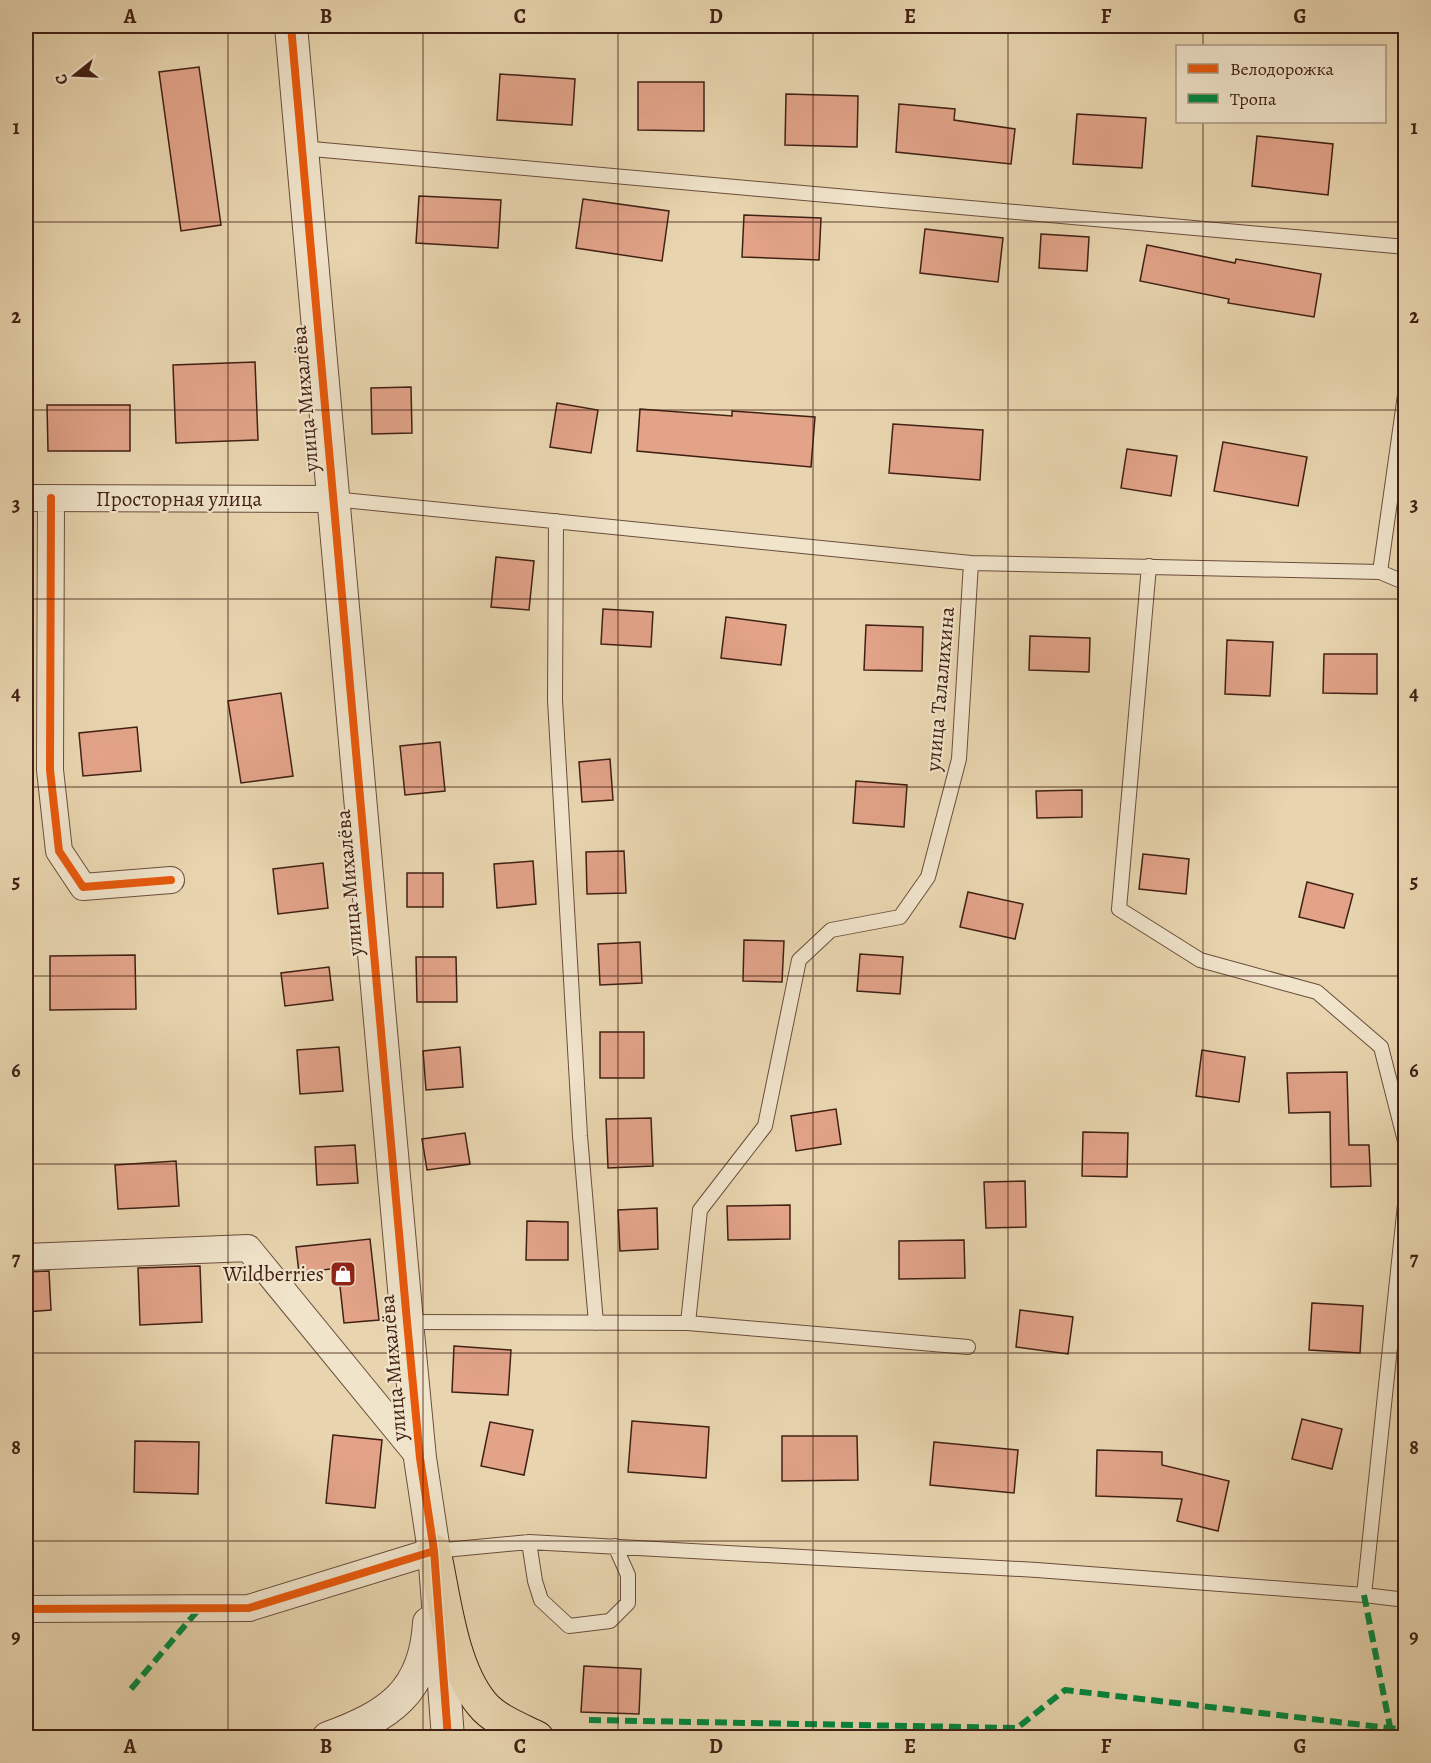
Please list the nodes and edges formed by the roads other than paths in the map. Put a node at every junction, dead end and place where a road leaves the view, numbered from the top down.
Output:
1 (291, 26) edge
2 (301, 148) junction
3 (1406, 247) edge
4 (1406, 388) edge
5 (38, 498) edge
6 (332, 499) junction
7 (556, 521) junction
8 (971, 563) junction
9 (1149, 566) junction
10 (1380, 572) junction
11 (1406, 583) edge
12 (171, 880) dead end
13 (1406, 1145) edge
14 (1406, 1195) edge
15 (26, 1257) edge
16 (407, 1322) junction
17 (596, 1323) junction
18 (688, 1323) junction
19 (968, 1347) dead end
20 (420, 1458) junction
21 (529, 1542) junction
22 (615, 1546) junction
23 (434, 1551) junction
24 (1364, 1595) junction
25 (1406, 1600) edge
26 (26, 1609) edge
27 (328, 1737) edge
28 (448, 1737) edge
29 (537, 1737) edge

1 - 2 street, улица Михалёва
2 - 3 lane
2 - 6 street, улица Михалёва
4 - 10 lane
5 - 6 street, Просторная улица
5 - 12 street
6 - 7 lane
6 - 16 street, улица Михалёва
7 - 8 lane
7 - 17 lane
8 - 9 lane
8 - 18 lane, улица Талалихина
9 - 10 lane
9 - 13 lane
10 - 11 lane
14 - 24 lane
15 - 20 street
16 - 17 lane
16 - 20 street, улица Михалёва
17 - 18 lane
18 - 19 lane
20 - 23 street, улица Михалёва
21 - 22 lane
21 - 22 lane
21 - 23 lane
22 - 24 lane
23 - 26 street
23 - 27 street
23 - 28 street, улица Михалёва
23 - 29 highway
24 - 25 lane

